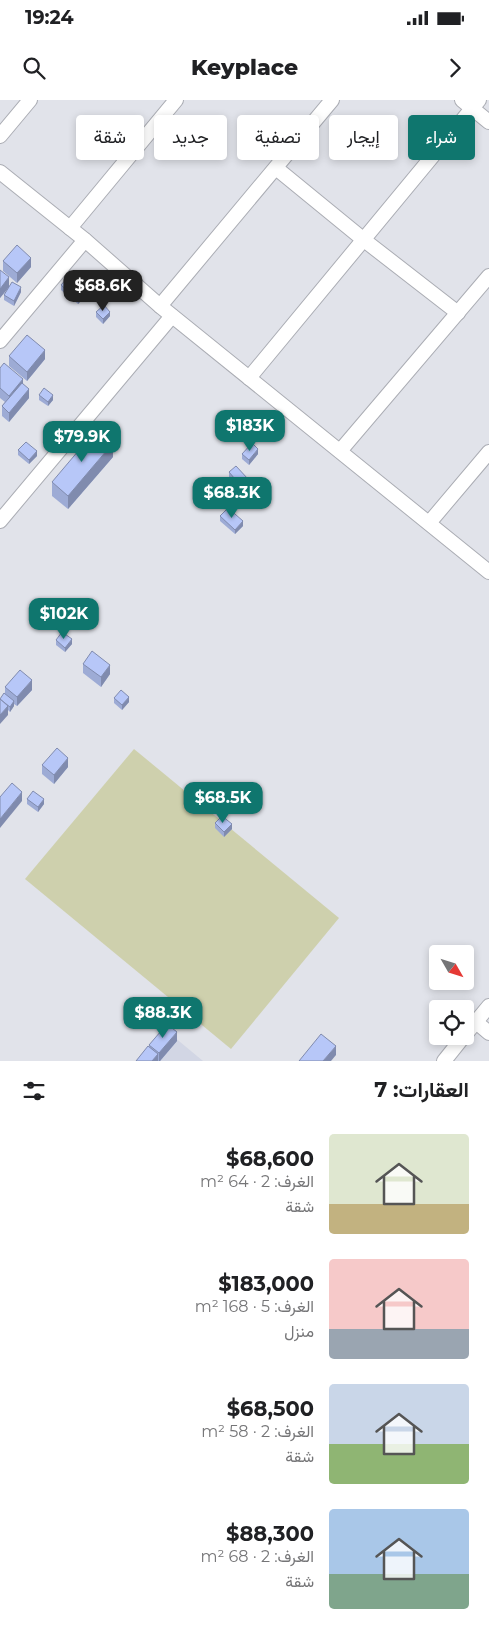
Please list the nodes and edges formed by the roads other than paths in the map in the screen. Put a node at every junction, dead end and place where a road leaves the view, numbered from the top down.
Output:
1 (30, 100) edge
2 (176, 100) edge
3 (330, 101) edge
4 (471, 103) edge
5 (489, 122) edge
6 (0, 136) edge
7 (276, 168) junction
8 (0, 172) edge
9 (70, 228) junction
10 (85, 240) junction
11 (364, 240) junction
12 (489, 276) edge
13 (160, 306) junction
14 (458, 313) junction
15 (172, 316) junction
16 (0, 341) edge
17 (249, 378) junction
18 (340, 451) junction
19 (489, 452) edge
20 (0, 521) edge
21 (428, 523) junction
22 (489, 572) edge
23 (489, 1006) edge
24 (476, 1022) junction
25 (474, 1024) edge
26 (489, 1033) edge
27 (457, 1045) edge
28 (444, 1061) edge

1 - 6 street
2 - 9 street
3 - 7 street
4 - 5 street
4 - 11 street
7 - 11 street
7 - 13 street
8 - 9 street
9 - 10 street
10 - 13 street
10 - 16 street
11 - 14 street
11 - 17 street
12 - 14 street
13 - 15 street
14 - 18 street
15 - 17 street
15 - 20 street
17 - 18 street
18 - 21 street
19 - 21 street
21 - 22 street
23 - 24 street
24 - 25 street
24 - 26 street
27 - 28 street

